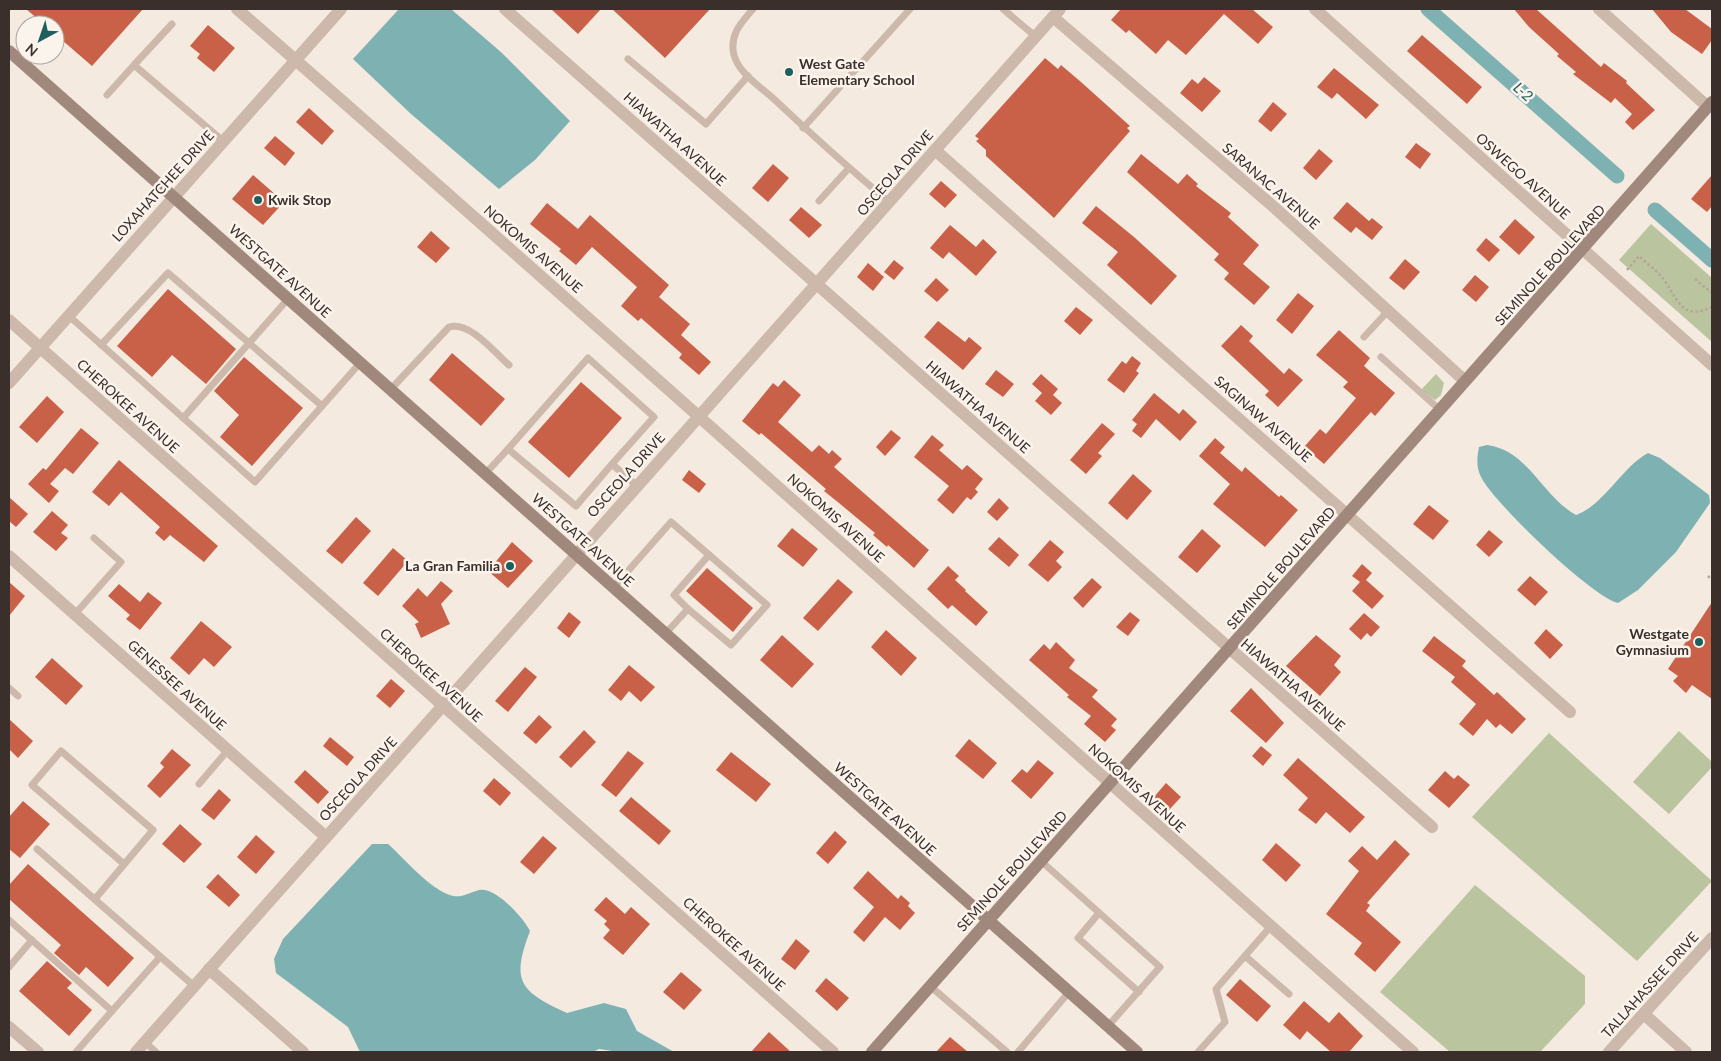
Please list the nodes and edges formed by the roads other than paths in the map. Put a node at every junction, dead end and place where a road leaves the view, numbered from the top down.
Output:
1 (237, 9) edge
2 (341, 9) edge
3 (506, 9) edge
4 (753, 9) edge
5 (910, 9) edge
6 (1003, 9) edge
7 (1315, 9) edge
8 (1599, 9) edge
9 (1057, 13) edge
10 (172, 24) dead end
11 (1035, 36) junction
12 (9, 51) edge
13 (628, 59) dead end
14 (295, 60) junction
15 (134, 65) junction
16 (748, 76) junction
17 (107, 95) dead end
18 (1710, 104) edge
19 (803, 128) junction
20 (223, 141) junction
21 (935, 150) junction
22 (849, 168) junction
23 (174, 197) junction
24 (819, 201) dead end
25 (889, 202) junction
26 (1584, 250) junction
27 (817, 284) junction
28 (288, 299) junction
29 (1388, 311) junction
30 (68, 316) junction
31 (9, 320) edge
32 (1364, 337) dead end
33 (101, 344) junction
34 (250, 344) junction
35 (40, 348) junction
36 (1381, 357) dead end
37 (360, 362) junction
38 (508, 365) dead end
39 (1712, 365) edge
40 (1465, 381) junction
41 (9, 383) edge
42 (390, 390) junction
43 (322, 406) junction
44 (1440, 410) junction
45 (700, 415) junction
46 (183, 418) junction
47 (508, 449) junction
48 (612, 464) junction
49 (485, 474) junction
50 (636, 486) junction
51 (1348, 514) junction
52 (94, 538) dead end
53 (576, 554) junction
54 (709, 555) junction
55 (9, 556) edge
56 (613, 588) junction
57 (688, 609) junction
58 (75, 614) junction
59 (665, 634) junction
60 (1230, 650) junction
61 (9, 688) edge
62 (18, 696) dead end
63 (443, 705) junction
64 (1570, 712) dead end
65 (228, 750) junction
66 (200, 784) dead end
67 (1109, 784) junction
68 (1432, 827) dead end
69 (326, 837) junction
70 (37, 849) dead end
71 (1041, 861) junction
72 (124, 864) junction
73 (95, 900) junction
74 (1099, 913) junction
75 (9, 920) edge
76 (988, 920) junction
77 (1271, 926) junction
78 (1712, 938) edge
79 (32, 940) junction
80 (1245, 956) junction
81 (160, 957) junction
82 (9, 967) edge
83 (209, 969) junction
84 (194, 986) junction
85 (930, 986) junction
86 (1069, 992) junction
87 (1139, 992) junction
88 (1289, 994) dead end
89 (112, 1011) junction
90 (1644, 1014) junction
91 (1108, 1026) junction
92 (9, 1027) edge
93 (145, 1042) junction
94 (38, 1052) edge
95 (76, 1052) edge
96 (136, 1052) edge
97 (156, 1052) edge
98 (303, 1052) edge
99 (833, 1052) edge
100 (872, 1052) edge
101 (1006, 1052) edge
102 (1018, 1052) edge
103 (1137, 1052) edge
104 (1198, 1052) edge
105 (1413, 1052) edge
106 (1610, 1052) edge
107 (1686, 1052) edge

1 - 14 street, NOKOMIS AVENUE
2 - 14 street, LOXAHATCHEE DRIVE
3 - 27 street, HIAWATHA AVENUE
4 - 16 lane
5 - 19 lane
6 - 11 lane
7 - 26 street, OSWEGO AVENUE
8 - 18 street
9 - 11 street, OSCEOLA DRIVE
9 - 29 street, SARANAC AVENUE
10 - 15 lane
11 - 21 street, OSCEOLA DRIVE
12 - 23 street, WESTGATE AVENUE
13 - 16 lane
14 - 20 street, LOXAHATCHEE DRIVE
14 - 45 street, NOKOMIS AVENUE
15 - 17 lane
15 - 20 lane
16 - 19 lane
18 - 26 street, SEMINOLE BOULEVARD
19 - 22 lane
20 - 23 street, LOXAHATCHEE DRIVE
21 - 25 street, OSCEOLA DRIVE
21 - 51 street, SAGINAW AVENUE
22 - 24 lane
22 - 25 lane
23 - 28 street, WESTGATE AVENUE
23 - 30 street, LOXAHATCHEE DRIVE
25 - 27 street, OSCEOLA DRIVE
26 - 39 street, OSWEGO AVENUE
26 - 40 street, SEMINOLE BOULEVARD
27 - 45 street, OSCEOLA DRIVE
27 - 60 street, HIAWATHA AVENUE
28 - 34 lane
28 - 37 street, WESTGATE AVENUE
29 - 32 lane
29 - 40 street, SARANAC AVENUE
30 - 33 lane
30 - 35 street, LOXAHATCHEE DRIVE
31 - 35 street, CHEROKEE AVENUE
33 - 34 lane
33 - 46 lane
34 - 43 lane
34 - 46 lane
35 - 41 street, LOXAHATCHEE DRIVE
35 - 63 street, CHEROKEE AVENUE
36 - 44 lane
37 - 42 street, WESTGATE AVENUE
37 - 43 lane
38 - 42 lane
40 - 44 street, SEMINOLE BOULEVARD
42 - 49 street, WESTGATE AVENUE
43 - 46 lane
44 - 51 street, SEMINOLE BOULEVARD
45 - 50 street, OSCEOLA DRIVE
45 - 67 street, NOKOMIS AVENUE
47 - 48 lane
47 - 48 lane
47 - 49 lane
48 - 50 lane
49 - 53 street, WESTGATE AVENUE
50 - 53 street, OSCEOLA DRIVE
51 - 60 street, SEMINOLE BOULEVARD
51 - 64 street, SAGINAW AVENUE
52 - 58 lane
53 - 56 street, WESTGATE AVENUE
53 - 63 street, OSCEOLA DRIVE
54 - 56 lane
54 - 57 lane
54 - 57 lane
55 - 58 street, GENESSEE AVENUE
56 - 59 street, WESTGATE AVENUE
57 - 59 lane
58 - 65 street, GENESSEE AVENUE
59 - 76 street, WESTGATE AVENUE
60 - 67 street, SEMINOLE BOULEVARD
60 - 68 street, HIAWATHA AVENUE
61 - 62 lane
63 - 69 street, OSCEOLA DRIVE
63 - 99 street, CHEROKEE AVENUE
65 - 66 lane
65 - 69 street, GENESSEE AVENUE
67 - 71 street, SEMINOLE BOULEVARD
67 - 77 street, NOKOMIS AVENUE
69 - 83 street, OSCEOLA DRIVE
70 - 73 lane
71 - 74 lane
71 - 76 street, SEMINOLE BOULEVARD
72 - 72 lane
72 - 73 lane
73 - 81 lane
74 - 87 lane
74 - 87 lane
75 - 79 lane
76 - 85 street, SEMINOLE BOULEVARD
76 - 86 street, WESTGATE AVENUE
77 - 80 lane
77 - 105 street, NOKOMIS AVENUE
78 - 90 street, TALLAHASSEE DRIVE
79 - 82 lane
79 - 89 lane
80 - 88 lane
80 - 104 lane
81 - 84 lane
81 - 89 lane
83 - 84 street, OSCEOLA DRIVE
83 - 98 street
84 - 93 street, OSCEOLA DRIVE
85 - 100 street, SEMINOLE BOULEVARD
85 - 101 lane
86 - 91 street, WESTGATE AVENUE
86 - 102 lane
87 - 91 lane
89 - 95 lane
90 - 106 street, TALLAHASSEE DRIVE
90 - 107 street
91 - 103 street, WESTGATE AVENUE
92 - 94 street
93 - 96 street, OSCEOLA DRIVE
93 - 97 lane

